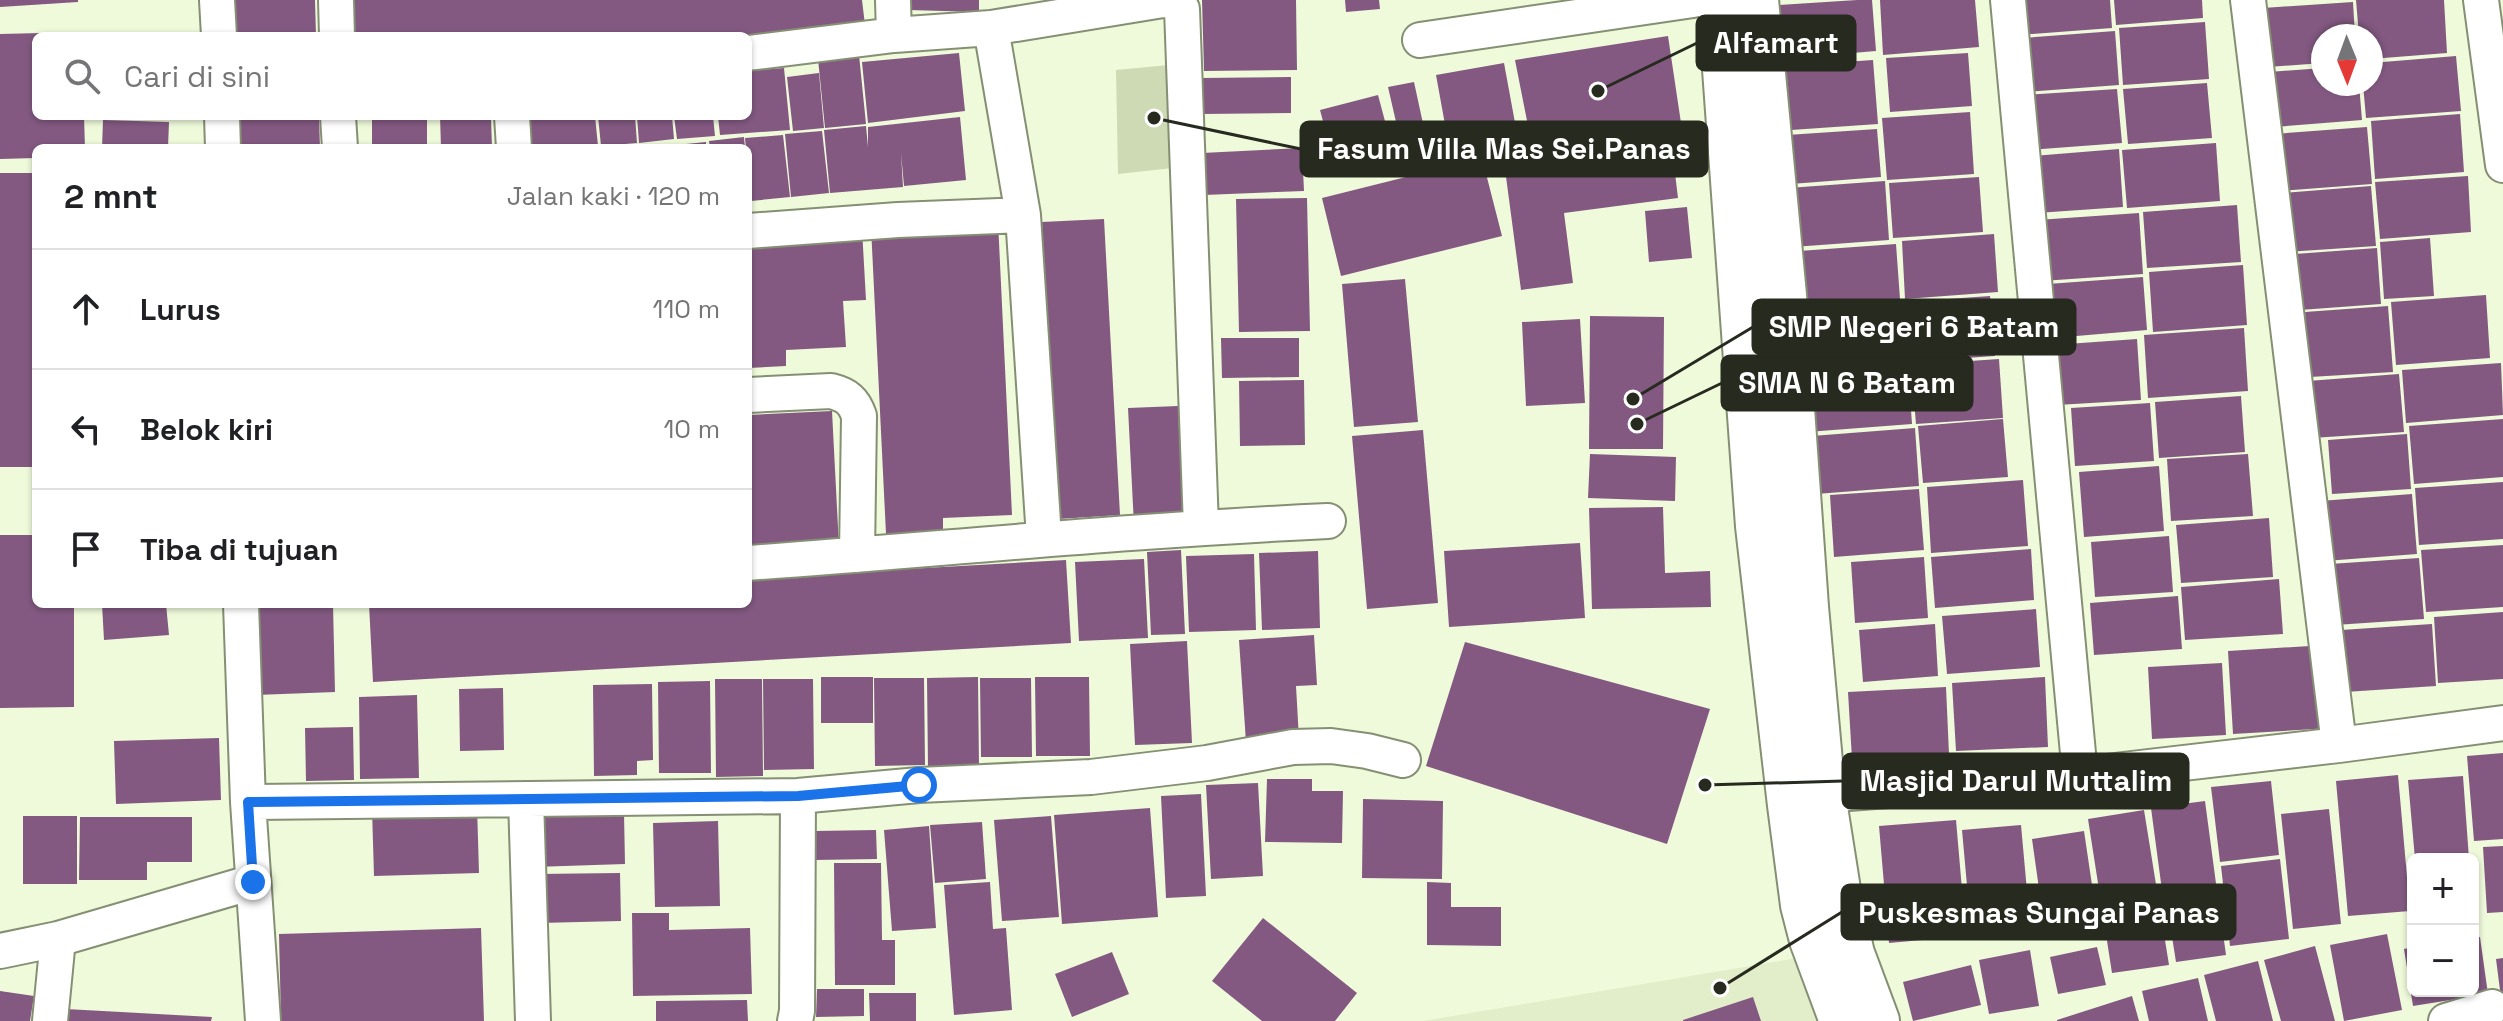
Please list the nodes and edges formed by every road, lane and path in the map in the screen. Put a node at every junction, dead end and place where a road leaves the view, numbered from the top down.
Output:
1 (217, 0) edge
2 (336, 0) edge
3 (893, 0) edge
4 (1693, 0) edge
5 (1720, 0) edge
6 (1756, 0) edge
7 (2008, 0) edge
8 (2248, 0) edge
9 (2481, 0) edge
10 (991, 28) junction
11 (219, 32) edge
12 (337, 32) edge
13 (894, 35) junction
14 (1420, 40) dead end
15 (752, 53) edge
16 (222, 120) edge
17 (338, 120) edge
18 (512, 120) edge
19 (223, 144) edge
20 (340, 144) edge
21 (514, 144) edge
22 (2503, 165) edge
23 (1023, 215) junction
24 (752, 231) edge
25 (752, 395) edge
26 (1328, 521) dead end
27 (1779, 524) junction
28 (1201, 527) junction
29 (1044, 538) junction
30 (857, 555) junction
31 (752, 563) edge
32 (241, 608) edge
33 (2503, 723) edge
34 (2339, 745) junction
35 (1403, 760) dead end
36 (2080, 775) junction
37 (1823, 795) junction
38 (798, 796) junction
39 (526, 799) junction
40 (248, 802) junction
41 (253, 882) junction
42 (58, 939) junction
43 (0, 951) edge
44 (2492, 1007) dead end
45 (50, 1021) edge
46 (263, 1021) edge
47 (533, 1021) edge
48 (795, 1021) edge
49 (1842, 1021) edge
50 (1877, 1021) edge
51 (2446, 1021) edge

1 - 11 street
2 - 12 street
3 - 13 street
4 - 14 street
5 - 27 main road
6 - 27 main road
7 - 36 street
8 - 34 street
9 - 22 street
10 - 13 street
10 - 23 street
10 - 28 street
13 - 15 street
16 - 19 street
17 - 20 street
18 - 21 street
23 - 24 street
23 - 29 street
25 - 30 street
26 - 28 street
27 - 37 main road
27 - 49 main road
28 - 29 street
29 - 30 street
30 - 31 street
32 - 40 street
33 - 34 street
34 - 36 street
35 - 38 street
36 - 37 street
37 - 50 main road
38 - 39 street
38 - 48 street
39 - 40 street
39 - 47 street
40 - 41 street
41 - 42 street
41 - 46 street
42 - 43 street
42 - 45 street
44 - 51 street

